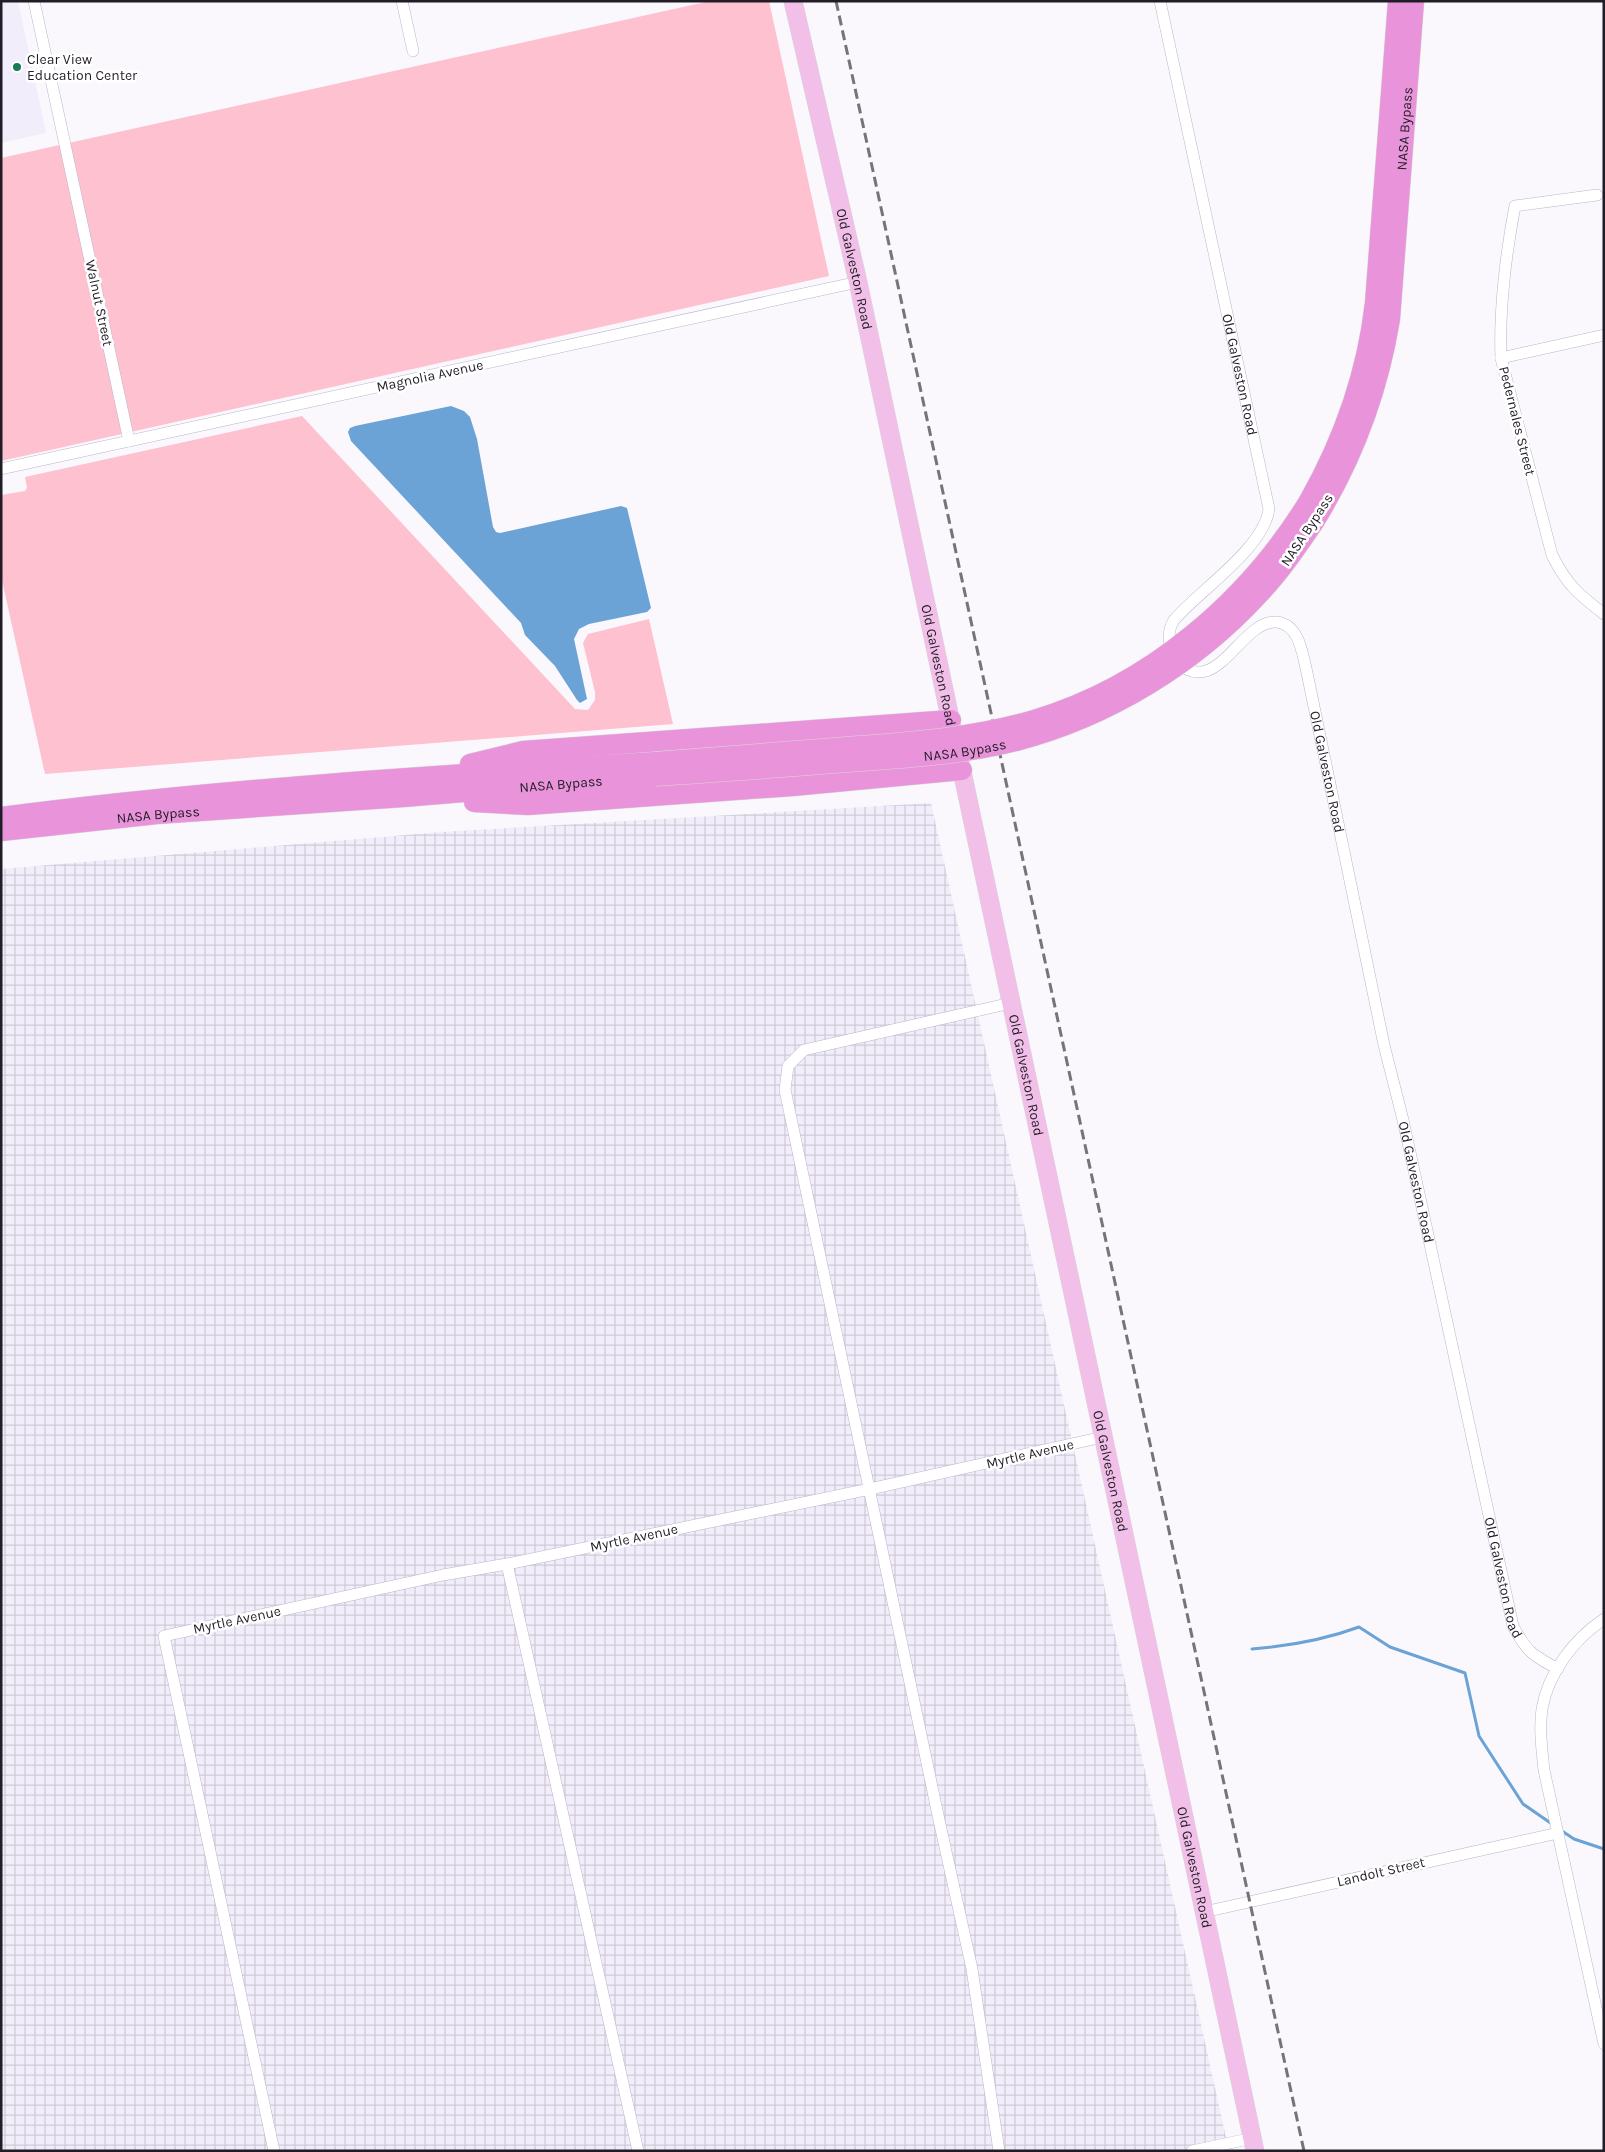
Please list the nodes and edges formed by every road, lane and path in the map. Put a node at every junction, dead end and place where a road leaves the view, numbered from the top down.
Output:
1 (34, 1) edge
2 (402, 1) edge
3 (793, 1) edge
4 (1160, 1) edge
5 (1398, 1) edge
6 (1414, 1) edge
7 (413, 50) dead end
8 (1597, 195) dead end
9 (858, 282) junction
10 (1604, 335) edge
11 (1502, 358) junction
12 (129, 441) junction
13 (1, 469) edge
14 (1604, 614) edge
15 (951, 720) junction
16 (782, 732) junction
17 (655, 769) junction
18 (962, 770) junction
19 (413, 777) junction
20 (793, 786) junction
21 (404, 797) junction
22 (1, 817) edge
23 (1, 831) edge
24 (1011, 1003) junction
25 (1104, 1437) junction
26 (870, 1489) junction
27 (507, 1564) junction
28 (1604, 1619) edge
29 (1558, 1669) junction
30 (1558, 1833) junction
31 (1204, 1912) junction
32 (1604, 2044) edge
33 (1254, 2144) edge
34 (274, 2151) edge
35 (638, 2151) edge
36 (999, 2151) edge
37 (1192, 2151) edge

1 - 12 street, Walnut Street
2 - 7 street
3 - 9 main road, Old Galveston Road
4 - 29 street, Old Galveston Road
5 - 17 highway, NASA Bypass, bridge
6 - 17 highway, NASA Bypass, bridge
8 - 11 street, Pedernales Street
9 - 12 street, Magnolia Avenue
9 - 15 main road, Old Galveston Road
10 - 11 street
11 - 14 street, Pedernales Street
12 - 13 street, Magnolia Avenue
15 - 16 highway
15 - 18 main road, Old Galveston Road
16 - 19 highway
16 - 20 highway
17 - 19 highway, NASA Bypass
17 - 21 highway, NASA Bypass
18 - 20 highway
18 - 24 main road, Old Galveston Road
19 - 22 highway, NASA Bypass
20 - 21 highway
21 - 23 highway, NASA Bypass
24 - 25 main road, Old Galveston Road
24 - 26 street
25 - 26 street, Myrtle Avenue
25 - 31 main road, Old Galveston Road
26 - 27 street, Myrtle Avenue
26 - 36 street
27 - 34 street, Myrtle Avenue
27 - 35 street
28 - 29 street
29 - 30 street
30 - 31 street, Landolt Street
30 - 32 street
31 - 33 main road, Old Galveston Road
33 - 37 street

